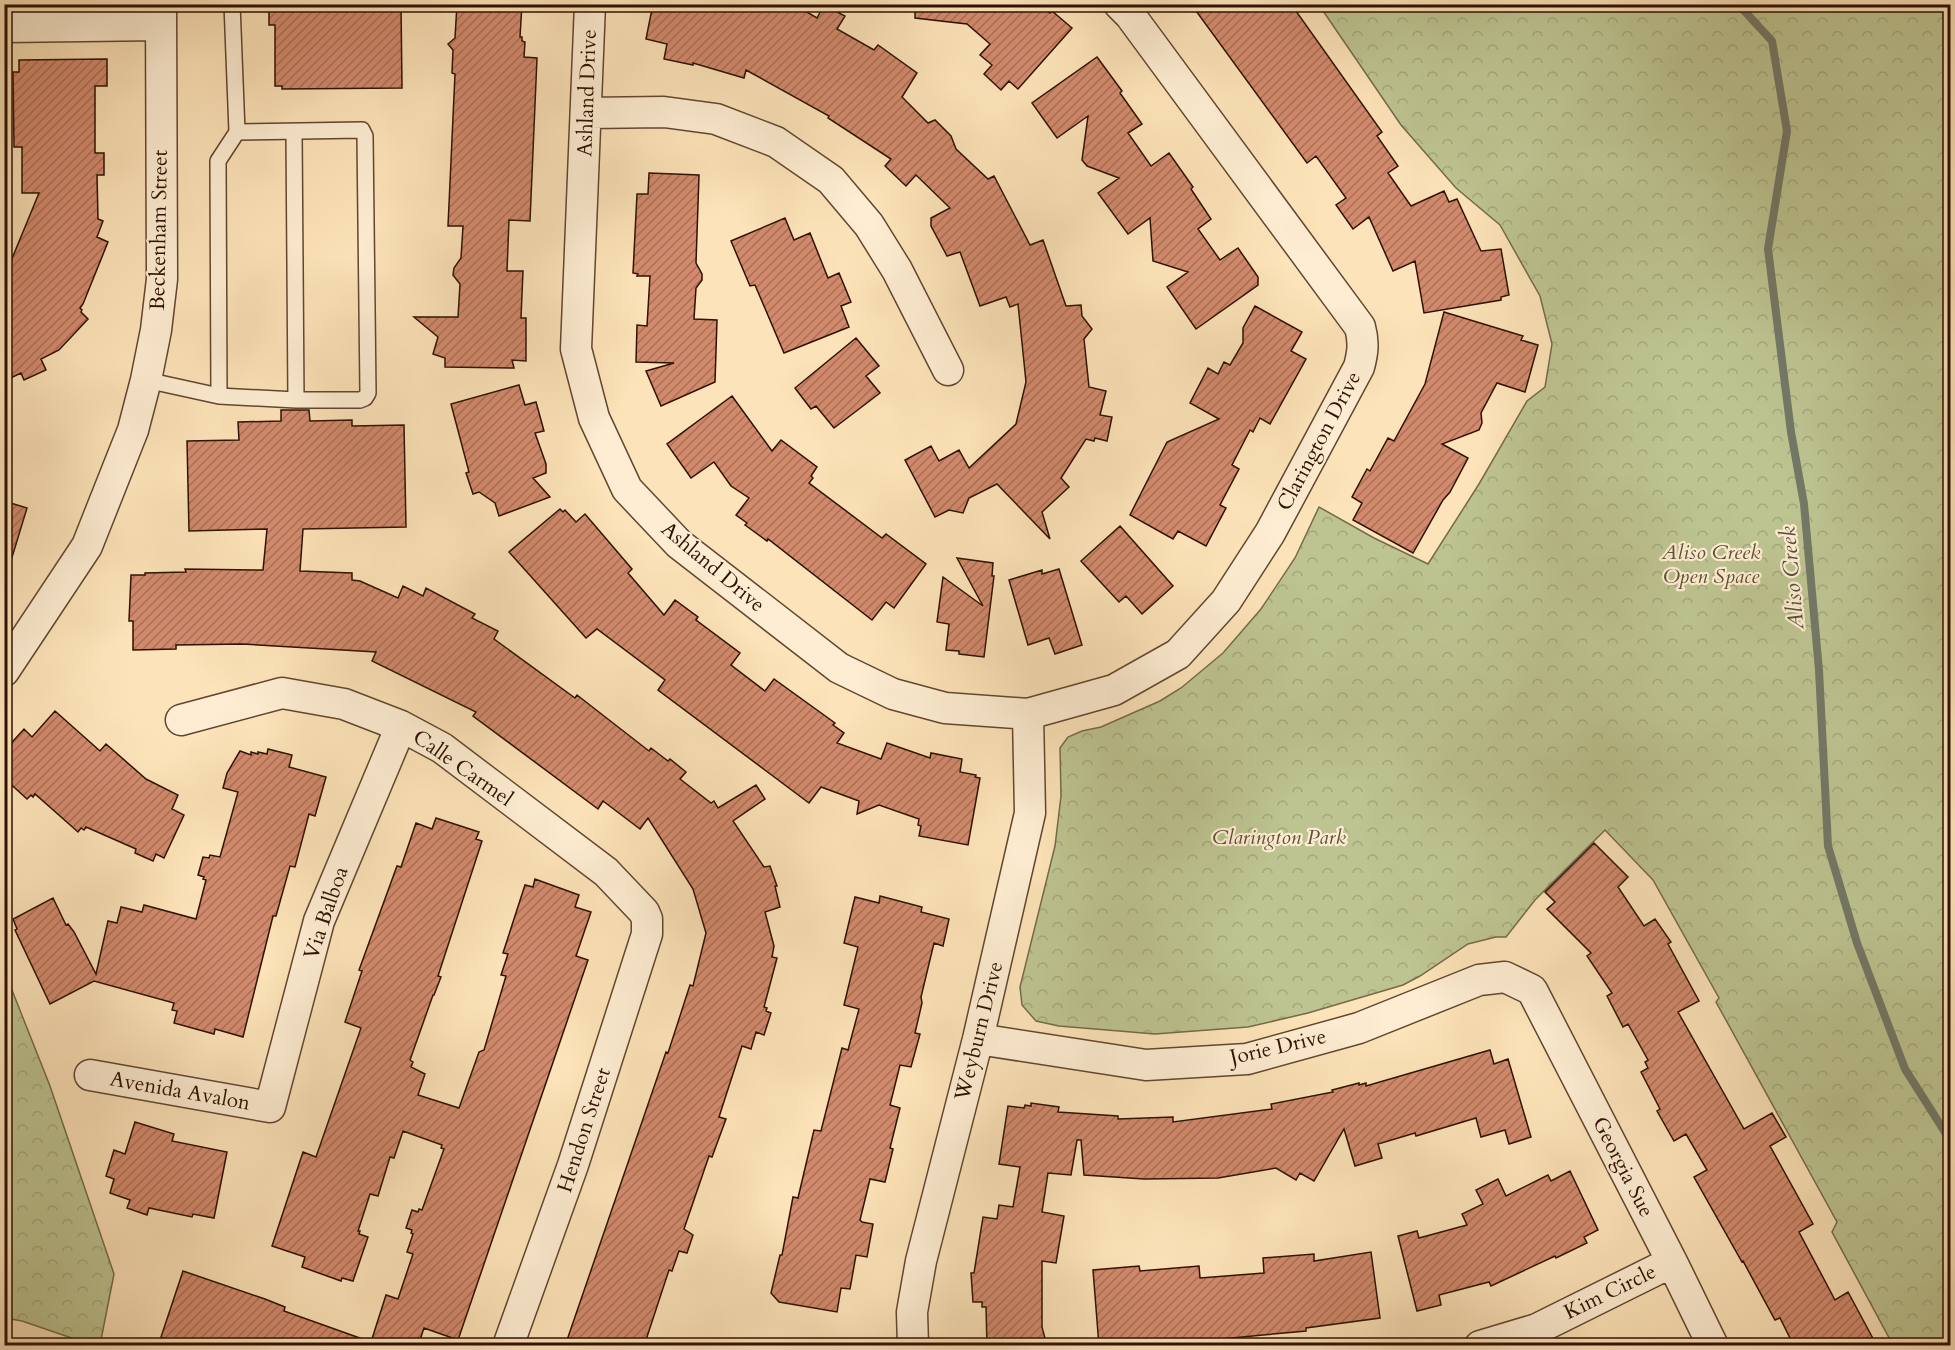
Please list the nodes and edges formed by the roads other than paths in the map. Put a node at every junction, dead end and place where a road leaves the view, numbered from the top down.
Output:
1 (231, 4) edge
2 (590, 4) edge
3 (1119, 4) edge
4 (161, 15) edge
5 (4, 27) edge
6 (587, 113) junction
7 (237, 132) junction
8 (294, 132) junction
9 (948, 370) dead end
10 (146, 380) junction
11 (219, 396) junction
12 (296, 400) junction
13 (4, 671) edge
14 (1028, 714) junction
15 (181, 720) dead end
16 (400, 726) junction
17 (644, 912) joint
18 (1532, 990) joint
19 (978, 1039) junction
20 (90, 1075) dead end
21 (270, 1107) joint
22 (1672, 1262) junction
23 (508, 1346) edge
24 (913, 1346) edge
25 (1480, 1346) edge
26 (1713, 1346) edge

1 - 7 lane
2 - 6 street, Ashland Drive
3 - 14 street, Clarington Drive
4 - 5 street
4 - 10 street, Beckenham Street
6 - 9 street
6 - 14 street, Ashland Drive
7 - 8 lane
7 - 11 lane
8 - 12 lane
8 - 12 lane
10 - 11 lane
10 - 13 street, Beckenham Street
11 - 12 lane
14 - 19 street, Weyburn Drive
15 - 16 street, Calle Carmel
16 - 17 street, Calle Carmel
16 - 21 street, Via Balboa
17 - 23 street, Hendon Street
18 - 19 street, Jorie Drive
18 - 22 street, Georgia Sue
19 - 24 street, Weyburn Drive
20 - 21 street, Avenida Avalon
22 - 25 street, Kim Circle
22 - 26 street, Georgia Sue

